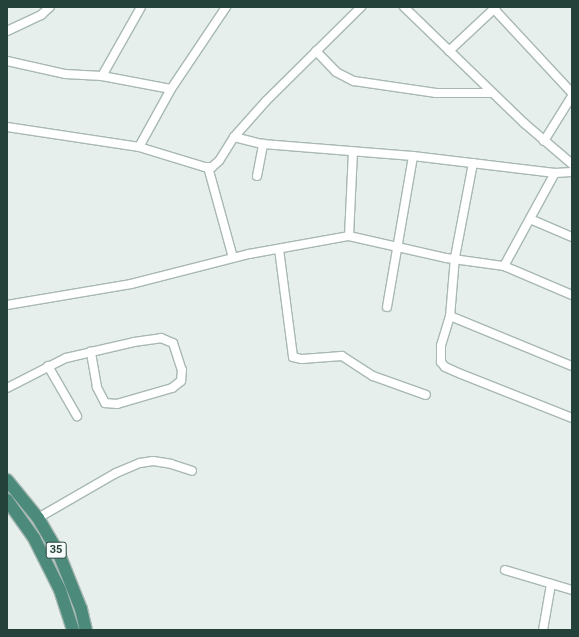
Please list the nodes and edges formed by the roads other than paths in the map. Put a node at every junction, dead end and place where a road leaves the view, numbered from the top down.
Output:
1 (50, 7) edge
2 (141, 7) edge
3 (226, 7) edge
4 (361, 7) edge
5 (404, 7) edge
6 (495, 8) edge
7 (7, 31) edge
8 (449, 51) junction
9 (316, 52) junction
10 (7, 61) edge
11 (102, 76) junction
12 (171, 89) junction
13 (492, 93) junction
14 (572, 93) edge
15 (572, 96) edge
16 (7, 127) edge
17 (234, 137) junction
18 (544, 141) junction
19 (263, 144) junction
20 (139, 147) junction
21 (354, 152) junction
22 (413, 156) junction
23 (473, 163) junction
24 (572, 164) edge
25 (208, 167) junction
26 (572, 172) edge
27 (555, 173) junction
28 (257, 176) dead end
29 (530, 219) junction
30 (349, 236) junction
31 (572, 237) edge
32 (397, 246) junction
33 (279, 249) junction
34 (456, 257) junction
35 (234, 258) junction
36 (504, 266) junction
37 (572, 294) edge
38 (7, 306) edge
39 (387, 307) dead end
40 (450, 316) junction
41 (91, 352) junction
42 (48, 366) junction
43 (572, 366) edge
44 (7, 388) edge
45 (426, 395) dead end
46 (77, 416) dead end
47 (572, 418) edge
48 (192, 471) dead end
49 (7, 480) edge
50 (7, 500) edge
51 (38, 518) junction
52 (505, 570) dead end
53 (551, 584) junction
54 (572, 590) edge
55 (72, 630) edge
56 (86, 630) edge
57 (543, 630) edge

1 - 7 street
2 - 11 street
3 - 12 street
4 - 9 street
5 - 8 street
6 - 8 street
6 - 14 street
8 - 13 street
9 - 13 street
9 - 17 street
10 - 11 street
11 - 12 street
12 - 20 street
13 - 18 street
15 - 18 street
16 - 20 street
17 - 19 street
17 - 25 street
18 - 24 street
19 - 21 street
19 - 28 street
20 - 25 street
21 - 22 street
21 - 30 street
22 - 23 street
22 - 32 street
23 - 27 street
23 - 34 street
25 - 35 street
26 - 27 street
27 - 29 street
29 - 31 street
29 - 36 street
30 - 32 street
30 - 33 street
32 - 34 street
32 - 39 street
33 - 35 street
33 - 45 street
34 - 36 street
34 - 40 street
35 - 38 street
36 - 37 street
40 - 43 street
40 - 47 street
41 - 41 street
41 - 42 street
42 - 44 street
42 - 46 street
48 - 51 street
49 - 51 highway, 35
50 - 55 highway, 35
51 - 56 highway, 35
52 - 53 street
53 - 54 street
53 - 57 street

